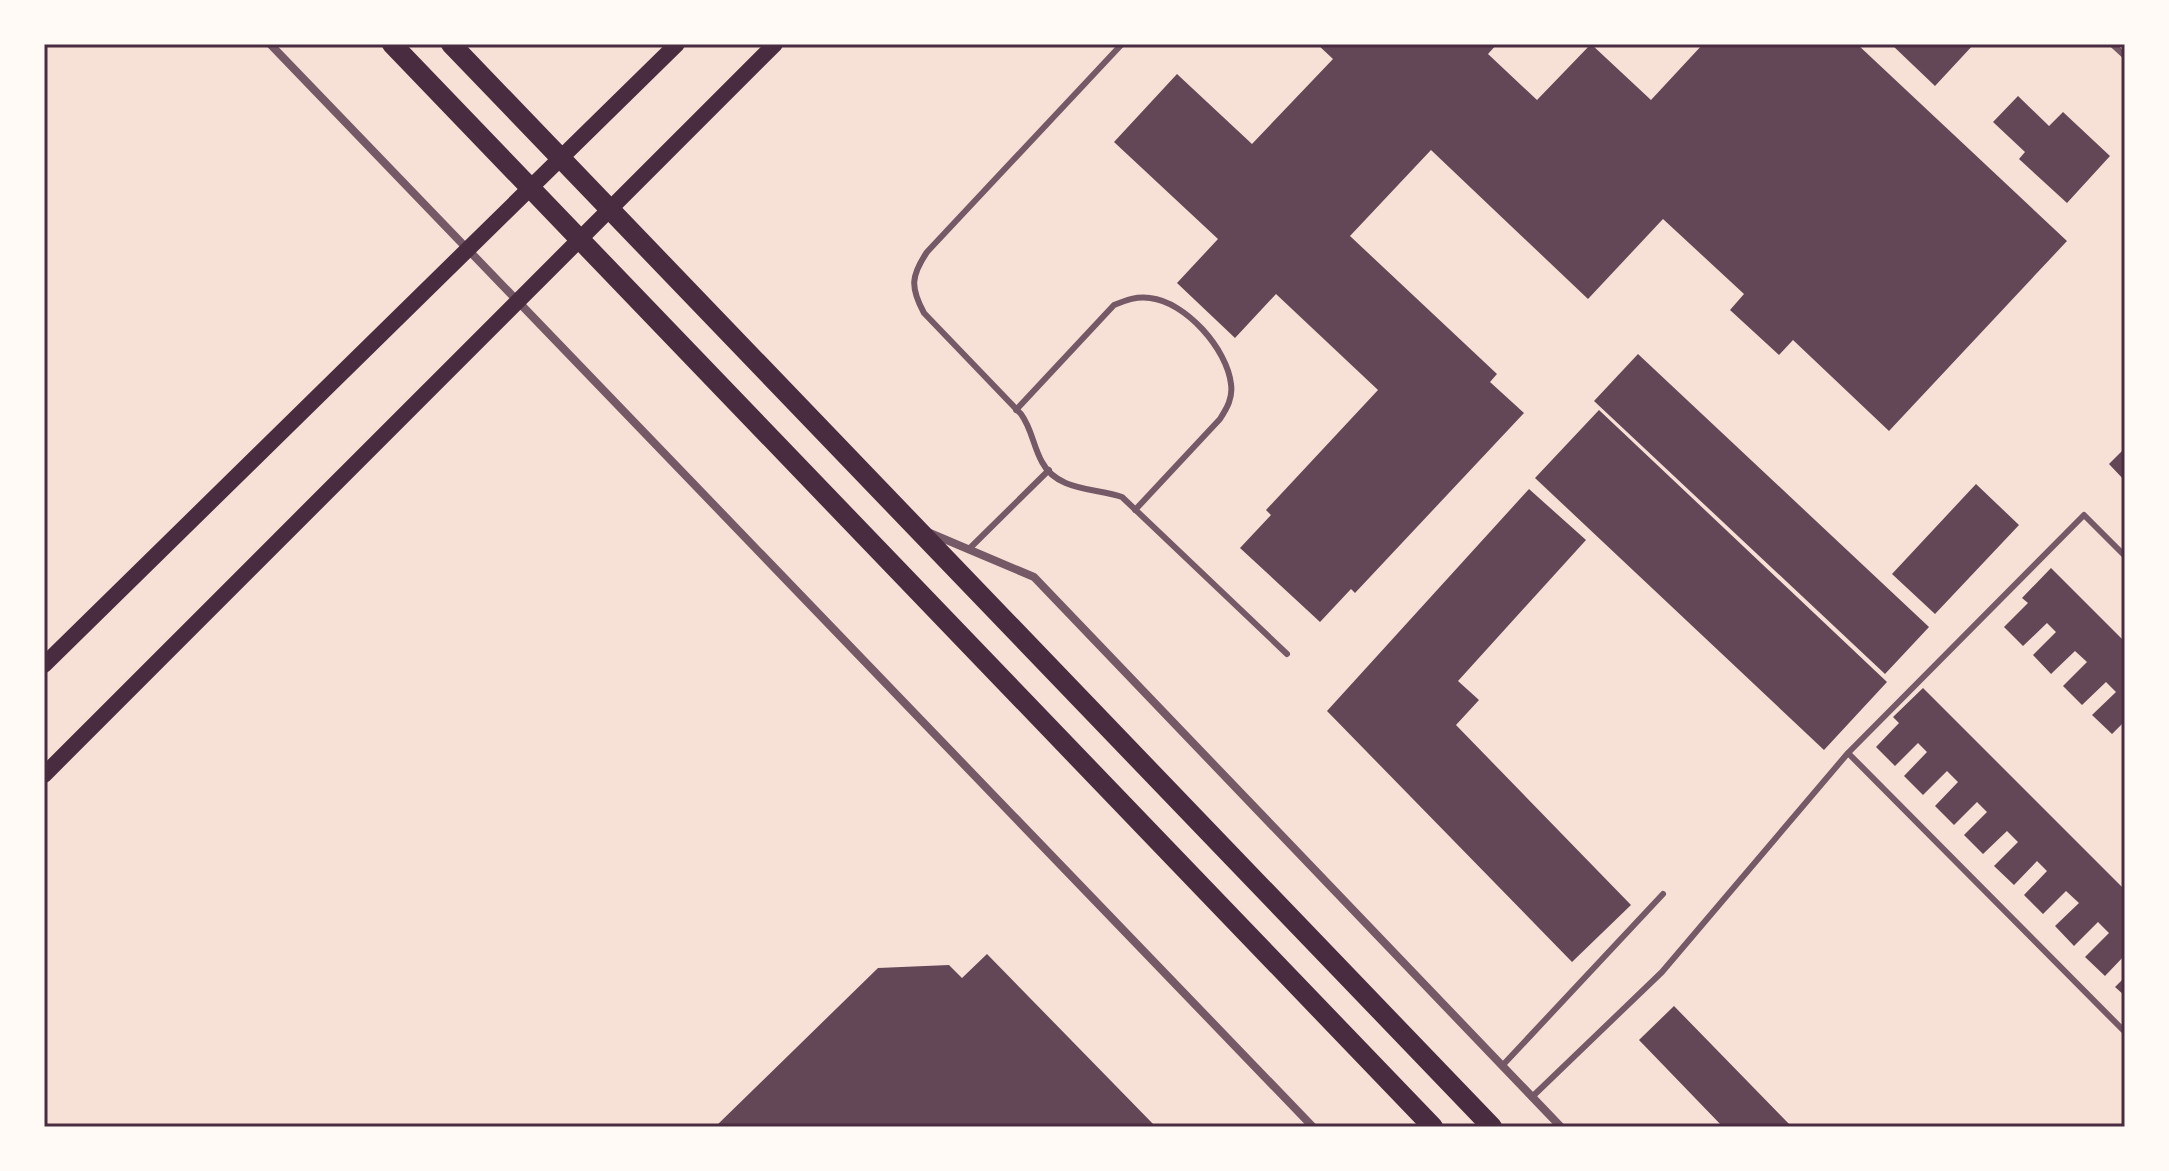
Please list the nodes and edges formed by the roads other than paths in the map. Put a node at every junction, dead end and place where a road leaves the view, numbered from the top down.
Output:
1 (270, 44) edge
2 (392, 44) edge
3 (451, 44) edge
4 (677, 44) edge
5 (775, 44) edge
6 (1122, 44) edge
7 (2112, 44) edge
8 (2125, 56) edge
9 (561, 158) junction
10 (530, 188) junction
11 (610, 209) junction
12 (580, 239) junction
13 (467, 249) junction
14 (518, 301) junction
15 (1016, 410) junction
16 (1049, 470) junction
17 (1135, 510) junction
18 (913, 526) junction
19 (969, 549) junction
20 (2125, 556) edge
21 (1287, 654) dead end
22 (44, 665) edge
23 (1848, 753) junction
24 (44, 775) edge
25 (1663, 894) dead end
26 (2125, 1032) edge
27 (1502, 1066) junction
28 (1532, 1097) junction
29 (1307, 1125) edge
30 (1433, 1127) edge
31 (1492, 1127) edge
32 (1561, 1127) edge

1 - 13 street
2 - 10 main road
3 - 9 main road
4 - 9 main road
5 - 11 main road
6 - 15 lane
7 - 8 lane
9 - 10 main road
9 - 11 main road
10 - 12 main road
10 - 13 main road
11 - 12 main road
11 - 18 main road
12 - 14 main road
12 - 30 main road
13 - 14 street
13 - 22 main road
14 - 24 main road
14 - 29 street
15 - 16 lane
15 - 17 lane
16 - 17 lane
16 - 19 lane
17 - 21 lane
18 - 19 street
18 - 31 main road
19 - 27 street
20 - 23 lane
23 - 26 lane
23 - 28 lane
25 - 27 lane
27 - 28 street
28 - 32 street

